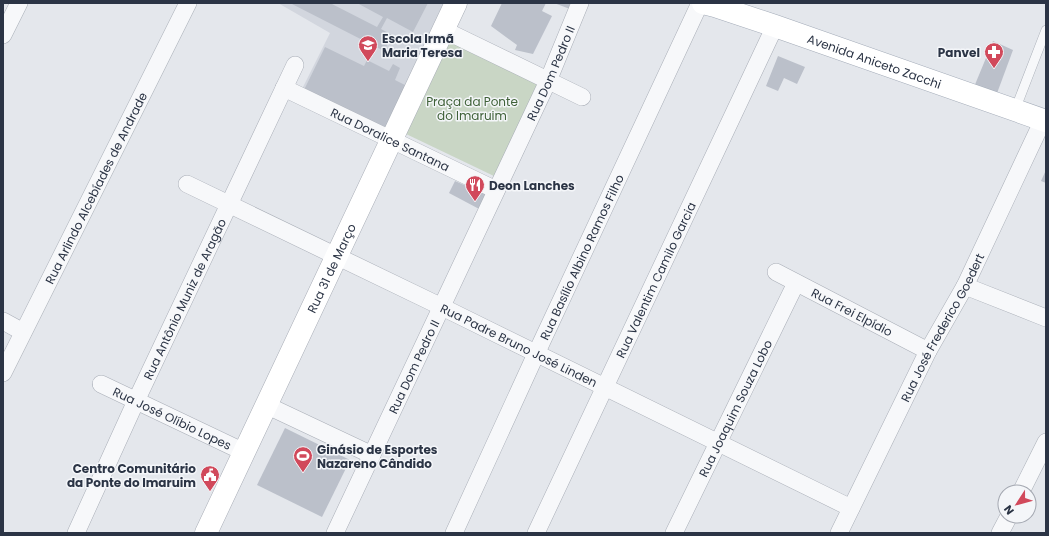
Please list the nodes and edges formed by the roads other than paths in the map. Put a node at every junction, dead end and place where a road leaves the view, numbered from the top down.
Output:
1 (19, 3) edge
2 (188, 3) edge
3 (456, 3) edge
4 (580, 3) edge
5 (709, 4) edge
6 (775, 26) junction
7 (444, 30) junction
8 (1046, 30) edge
9 (3, 35) edge
10 (295, 65) dead end
11 (548, 81) junction
12 (284, 88) junction
13 (582, 97) dead end
14 (1015, 110) junction
15 (1045, 121) edge
16 (392, 140) junction
17 (187, 184) dead end
18 (496, 190) junction
19 (229, 204) junction
20 (336, 256) junction
21 (776, 272) dead end
22 (796, 283) junction
23 (965, 286) junction
24 (442, 307) junction
25 (1046, 318) edge
26 (3, 321) edge
27 (24, 332) junction
28 (928, 351) junction
29 (536, 354) junction
30 (3, 373) edge
31 (101, 384) dead end
32 (604, 387) junction
33 (136, 401) junction
34 (266, 405) junction
35 (1046, 442) edge
36 (718, 443) junction
37 (244, 452) junction
38 (372, 455) junction
39 (1025, 484) edge
40 (851, 508) junction
41 (1005, 524) edge
42 (76, 533) edge
43 (206, 533) edge
44 (335, 533) edge
45 (454, 533) edge
46 (536, 533) edge
47 (674, 533) edge
48 (839, 533) edge
49 (1000, 533) edge

1 - 9 street
2 - 27 street, Rua Arlindo Alcebíades de Andrade
3 - 7 street, Rua 31 de Março
4 - 11 street, Rua Dom Pedro II
5 - 6 street, Avenida Aniceto Zacchi
5 - 29 street, Rua Basílio Albino Ramos Filho
6 - 14 street, Avenida Aniceto Zacchi
6 - 32 street, Rua Valentim Camilo Garcia
7 - 11 street
7 - 16 street, Rua 31 de Março
8 - 14 lane
10 - 12 street, Rua Antônio Muniz de Aragão
11 - 13 street
11 - 18 street, Rua Dom Pedro II
12 - 16 street, Rua Doralice Santana
12 - 19 street, Rua Antônio Muniz de Aragão
14 - 15 street, Avenida Aniceto Zacchi
15 - 23 street, Rua José Frederico Goedert
16 - 18 street, Rua Doralice Santana
16 - 20 street, Rua 31 de Março
17 - 19 street, Rua Padre Bruno José Linden
18 - 24 street, Rua Dom Pedro II
19 - 20 street, Rua Padre Bruno José Linden
19 - 33 street, Rua Antônio Muniz de Aragão
20 - 24 street, Rua Padre Bruno José Linden
20 - 34 street, Rua 31 de Março
21 - 22 street, Rua Frei Elpídio
22 - 28 street, Rua Frei Elpídio
22 - 36 street, Rua Joaquim Souza Lobo
23 - 25 street
23 - 28 street, Rua José Frederico Goedert
24 - 29 street, Rua Padre Bruno José Linden
24 - 38 street, Rua Dom Pedro II
26 - 27 street
27 - 30 street, Rua Arlindo Alcebíades de Andrade
28 - 40 street, Rua José Frederico Goedert
29 - 32 street, Rua Padre Bruno José Linden
29 - 45 street, Rua Basílio Albino Ramos Filho
31 - 33 street, Rua José Olíbio Lopes
32 - 36 street, Rua Padre Bruno José Linden
32 - 46 street, Rua Valentim Camilo Garcia
33 - 37 street, Rua José Olíbio Lopes
33 - 42 street, Rua Antônio Muniz de Aragão
34 - 37 street, Rua 31 de Março
34 - 38 street
35 - 39 street
36 - 40 street, Rua Padre Bruno José Linden
36 - 47 street, Rua Joaquim Souza Lobo
37 - 43 street, Rua 31 de Março
38 - 44 street, Rua Dom Pedro II
40 - 48 street, Rua José Frederico Goedert
41 - 49 street

